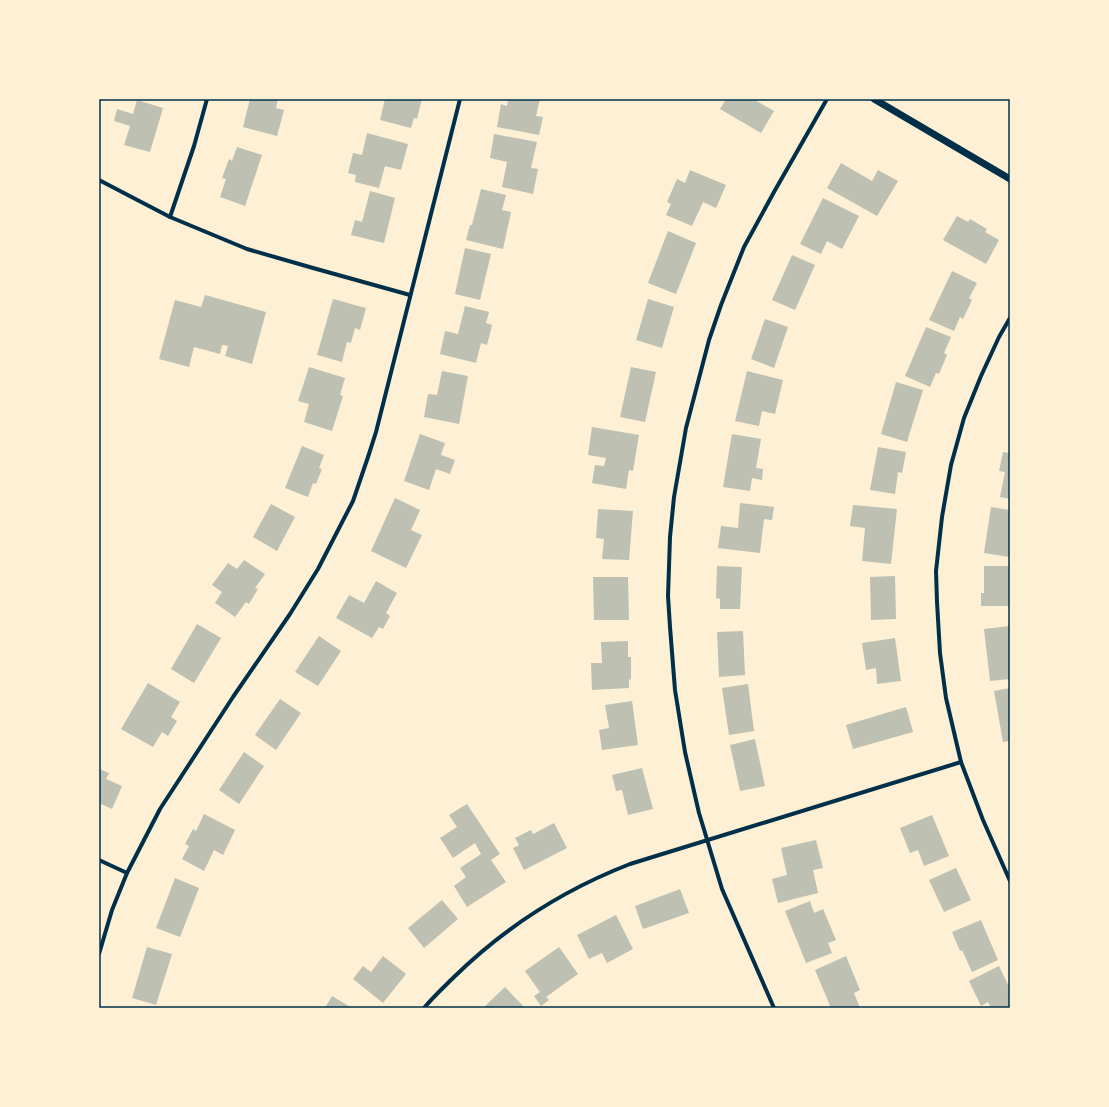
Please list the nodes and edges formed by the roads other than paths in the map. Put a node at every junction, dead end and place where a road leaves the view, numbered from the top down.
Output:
1 (207, 99) edge
2 (460, 99) edge
3 (827, 99) edge
4 (874, 99) edge
5 (1010, 179) edge
6 (99, 180) edge
7 (170, 217) junction
8 (410, 295) junction
9 (1010, 318) edge
10 (961, 762) junction
11 (707, 841) junction
12 (99, 860) edge
13 (127, 873) junction
14 (1010, 881) edge
15 (99, 954) edge
16 (424, 1008) edge
17 (774, 1008) edge

1 - 7 street
2 - 8 street
3 - 11 street
4 - 5 street
6 - 7 street
7 - 8 street
8 - 13 street
9 - 10 street
10 - 11 street
10 - 14 street
11 - 16 street
11 - 17 street
12 - 13 street
13 - 15 street

